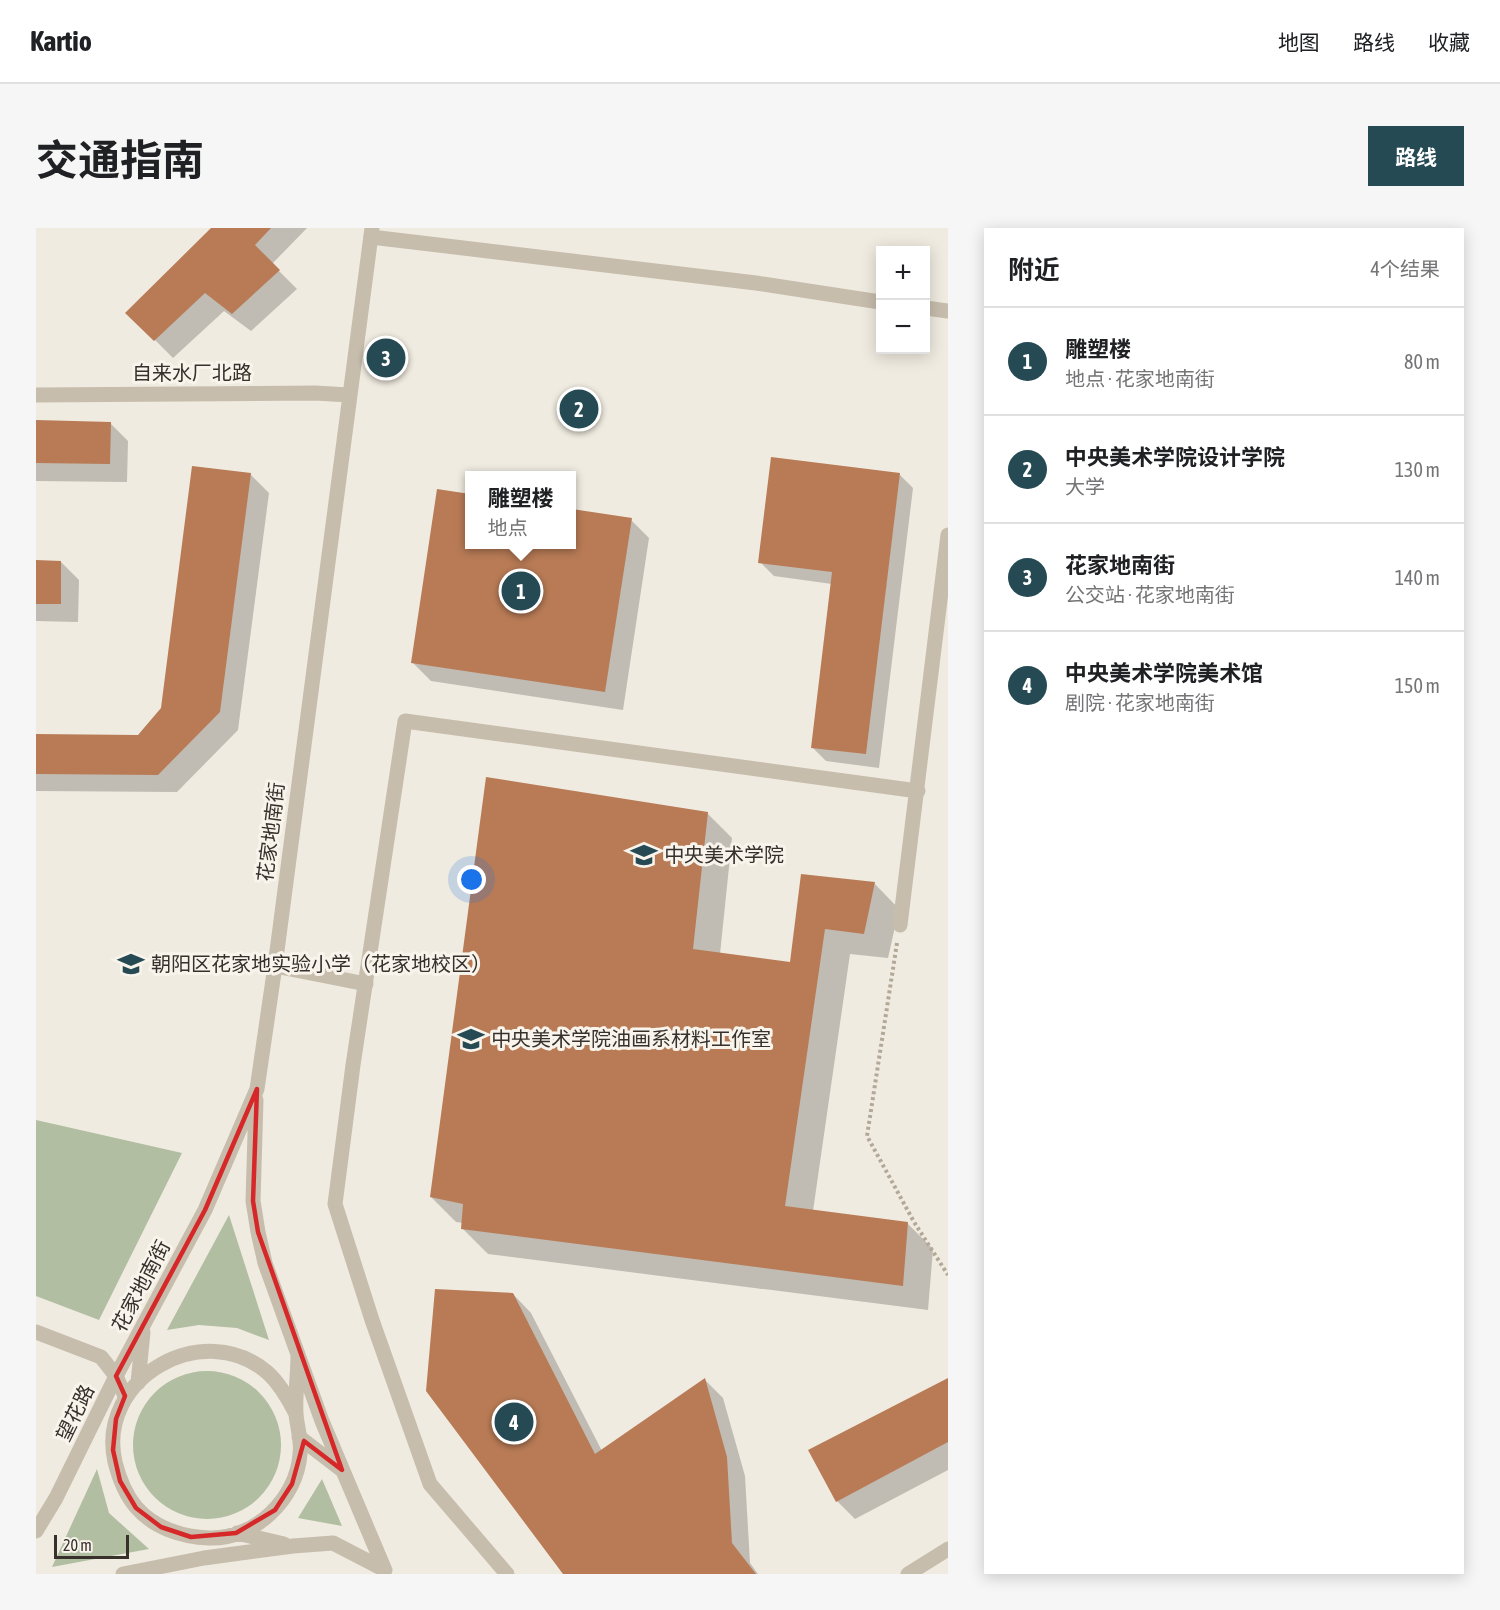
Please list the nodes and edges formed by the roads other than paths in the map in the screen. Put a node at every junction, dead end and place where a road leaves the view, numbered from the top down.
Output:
1 (371, 232) edge
2 (876, 301) edge
3 (930, 309) edge
4 (948, 312) edge
5 (36, 395) edge
6 (349, 395) junction
7 (948, 535) edge
8 (918, 791) junction
9 (900, 925) road end
10 (275, 966) junction
11 (366, 984) junction
12 (257, 1089) junction
13 (143, 1326) junction
14 (36, 1332) edge
15 (298, 1355) junction
16 (116, 1376) junction
17 (138, 1383) junction
18 (125, 1396) junction
19 (296, 1414) junction
20 (96, 1418) junction
21 (299, 1437) junction
22 (342, 1470) junction
23 (36, 1531) edge
24 (236, 1533) junction
25 (213, 1538) junction
26 (293, 1546) junction
27 (947, 1552) edge
28 (171, 1565) junction
29 (387, 1571) edge
30 (123, 1574) edge
31 (507, 1574) edge
32 (908, 1574) edge

1 - 2 street
1 - 6 street, 花家地南街
3 - 4 street
5 - 6 street, 自来水厂北路
6 - 10 street, 花家地南街
7 - 8 street
8 - 9 street
8 - 11 street
10 - 11 street
10 - 12 street, 花家地南街
11 - 31 street
12 - 13 street, 花家地南街
12 - 15 street
13 - 16 street, 花家地南街
13 - 17 street
14 - 16 street
15 - 19 street
15 - 22 street
16 - 18 street
16 - 20 street, 望花路
17 - 18 street
17 - 19 street
18 - 20 street
18 - 25 street
19 - 21 street
20 - 23 street, 望花路
21 - 22 street
21 - 24 street
22 - 29 street
24 - 25 street
24 - 26 street
25 - 28 street
26 - 28 street
26 - 29 street
27 - 32 street
28 - 30 street

